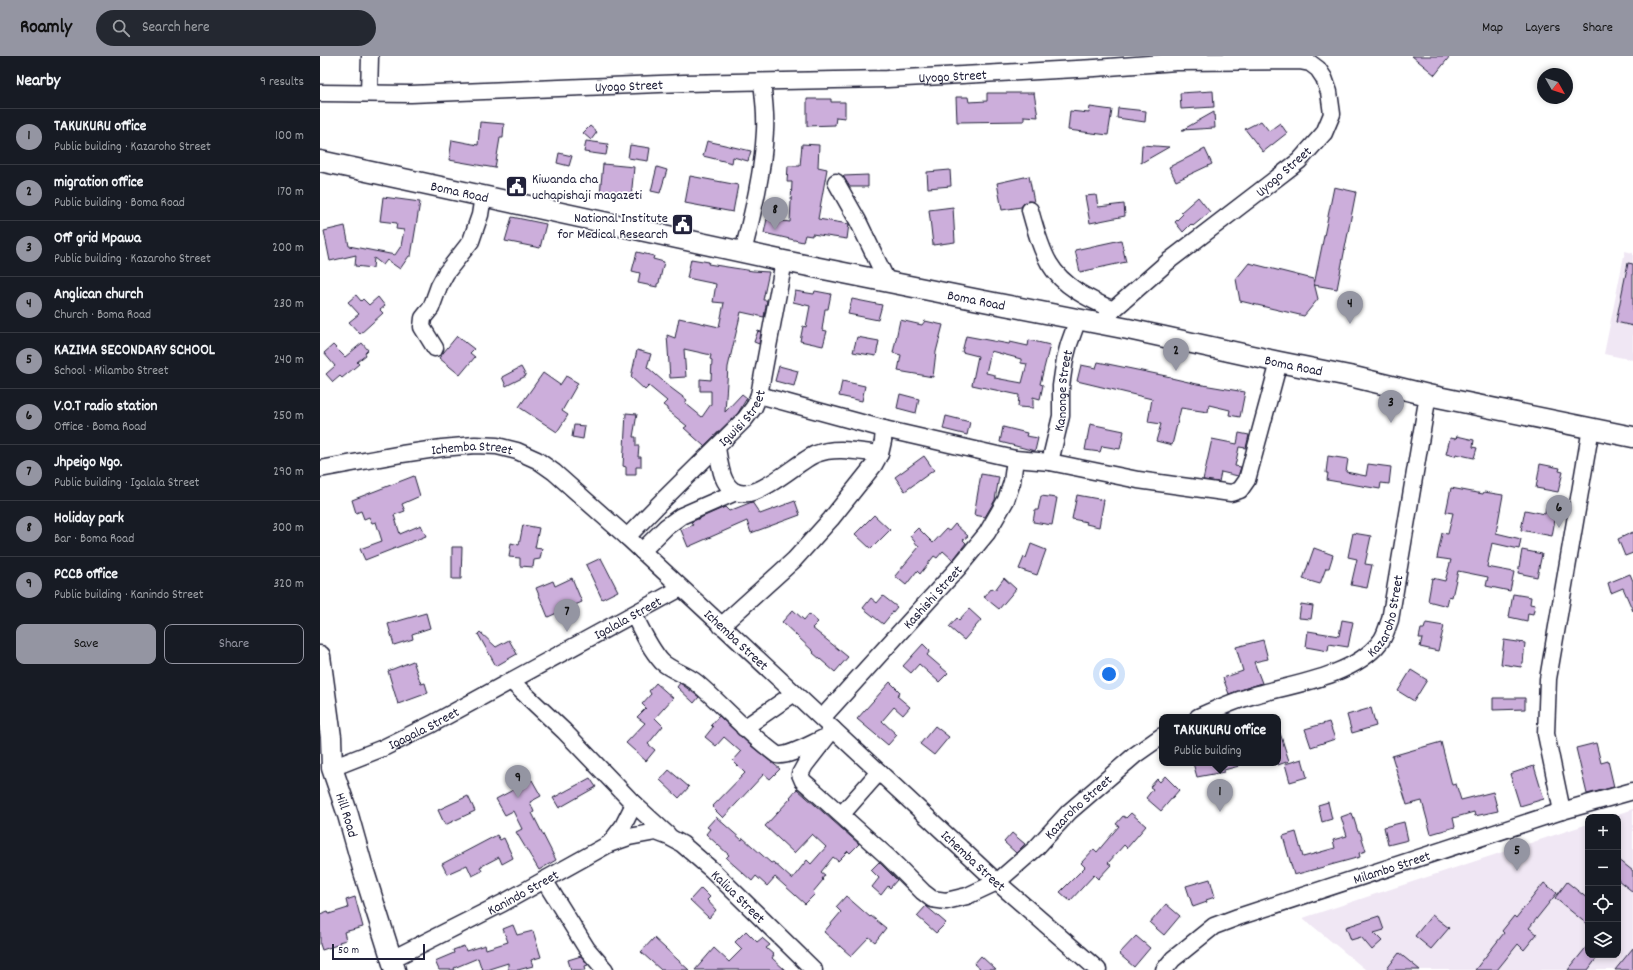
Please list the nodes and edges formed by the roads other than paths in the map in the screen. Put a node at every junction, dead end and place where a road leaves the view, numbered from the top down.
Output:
1 (370, 56) edge
2 (762, 82) junction
3 (320, 93) edge
4 (369, 93) junction
5 (320, 161) edge
6 (836, 182) dead end
7 (483, 196) junction
8 (1030, 210) dead end
9 (743, 252) junction
10 (784, 261) junction
11 (887, 281) junction
12 (1107, 317) junction
13 (1078, 319) junction
14 (435, 348) dead end
15 (1279, 362) junction
16 (759, 395) junction
17 (1428, 395) junction
18 (1591, 428) junction
19 (884, 429) junction
20 (1633, 437) edge
21 (717, 448) junction
22 (880, 454) junction
23 (1015, 459) junction
24 (1050, 462) junction
25 (320, 470) edge
26 (722, 474) junction
27 (736, 492) junction
28 (708, 503) junction
29 (627, 538) junction
30 (642, 551) junction
31 (680, 588) junction
32 (634, 614) junction
33 (721, 626) junction
34 (320, 656) edge
35 (511, 681) junction
36 (793, 694) junction
37 (1205, 714) edge
38 (744, 728) junction
39 (827, 728) junction
40 (1159, 738) edge
41 (326, 769) edge
42 (879, 772) junction
43 (1633, 791) edge
44 (634, 804) junction
45 (1562, 811) junction
46 (842, 814) junction
47 (663, 834) junction
48 (609, 844) junction
49 (544, 880) junction
50 (997, 882) junction
51 (394, 964) edge
52 (605, 970) edge
53 (814, 970) edge
54 (1098, 970) edge
55 (1164, 970) edge

1 - 4 street
2 - 4 street, Uyogo Street
2 - 9 street
2 - 12 street, Uyogo Street
3 - 4 street, Uyogo Street
5 - 7 main road, Boma Road
6 - 11 street
7 - 9 main road, Boma Road
7 - 14 street
8 - 12 street
9 - 10 main road, Boma Road
10 - 11 main road, Boma Road
10 - 16 street, Igwisi Street
11 - 13 main road, Boma Road
12 - 13 main road, Boma Road
12 - 15 main road, Boma Road
13 - 24 street, Kanonge Street
15 - 17 main road, Boma Road
15 - 24 street
16 - 19 street
16 - 21 street, Igwisi Street
17 - 18 main road, Boma Road
17 - 37 street, Kazaroho Street
18 - 20 main road, Boma Road
18 - 45 street
19 - 22 street
19 - 23 street
21 - 26 street
21 - 29 street, Igwisi Street
22 - 27 street
22 - 33 street
23 - 24 street
23 - 39 street, Kashishi Street
25 - 29 street, Ichemba Street
26 - 27 street
26 - 28 street
27 - 28 street
28 - 30 street
29 - 30 street, Ichemba Street
30 - 31 street, Ichemba Street
31 - 32 street, Igalala Street
31 - 33 street, Ichemba Street
32 - 35 street, Igalala Street
32 - 38 street
33 - 36 street, Ichemba Street
34 - 41 main road, Hill Road
35 - 41 street, Igagala Street
35 - 44 street
36 - 38 street
36 - 39 street, Ichemba Street
38 - 39 street
39 - 42 street, Ichemba Street
39 - 46 street, Kashishi Street
40 - 50 street, Kazaroho Street
41 - 51 main road, Hill Road
42 - 46 street
42 - 50 street, Ichemba Street
43 - 45 street, Milambo Street
44 - 47 street
44 - 48 street
45 - 55 street, Milambo Street
46 - 50 street, Kazaroho Street
47 - 48 street, Kanindo Street
47 - 53 street, Kaliua Street
48 - 49 street, Kanindo Street
49 - 51 street, Kanindo Street
49 - 52 street
50 - 54 street, Ichemba Street

